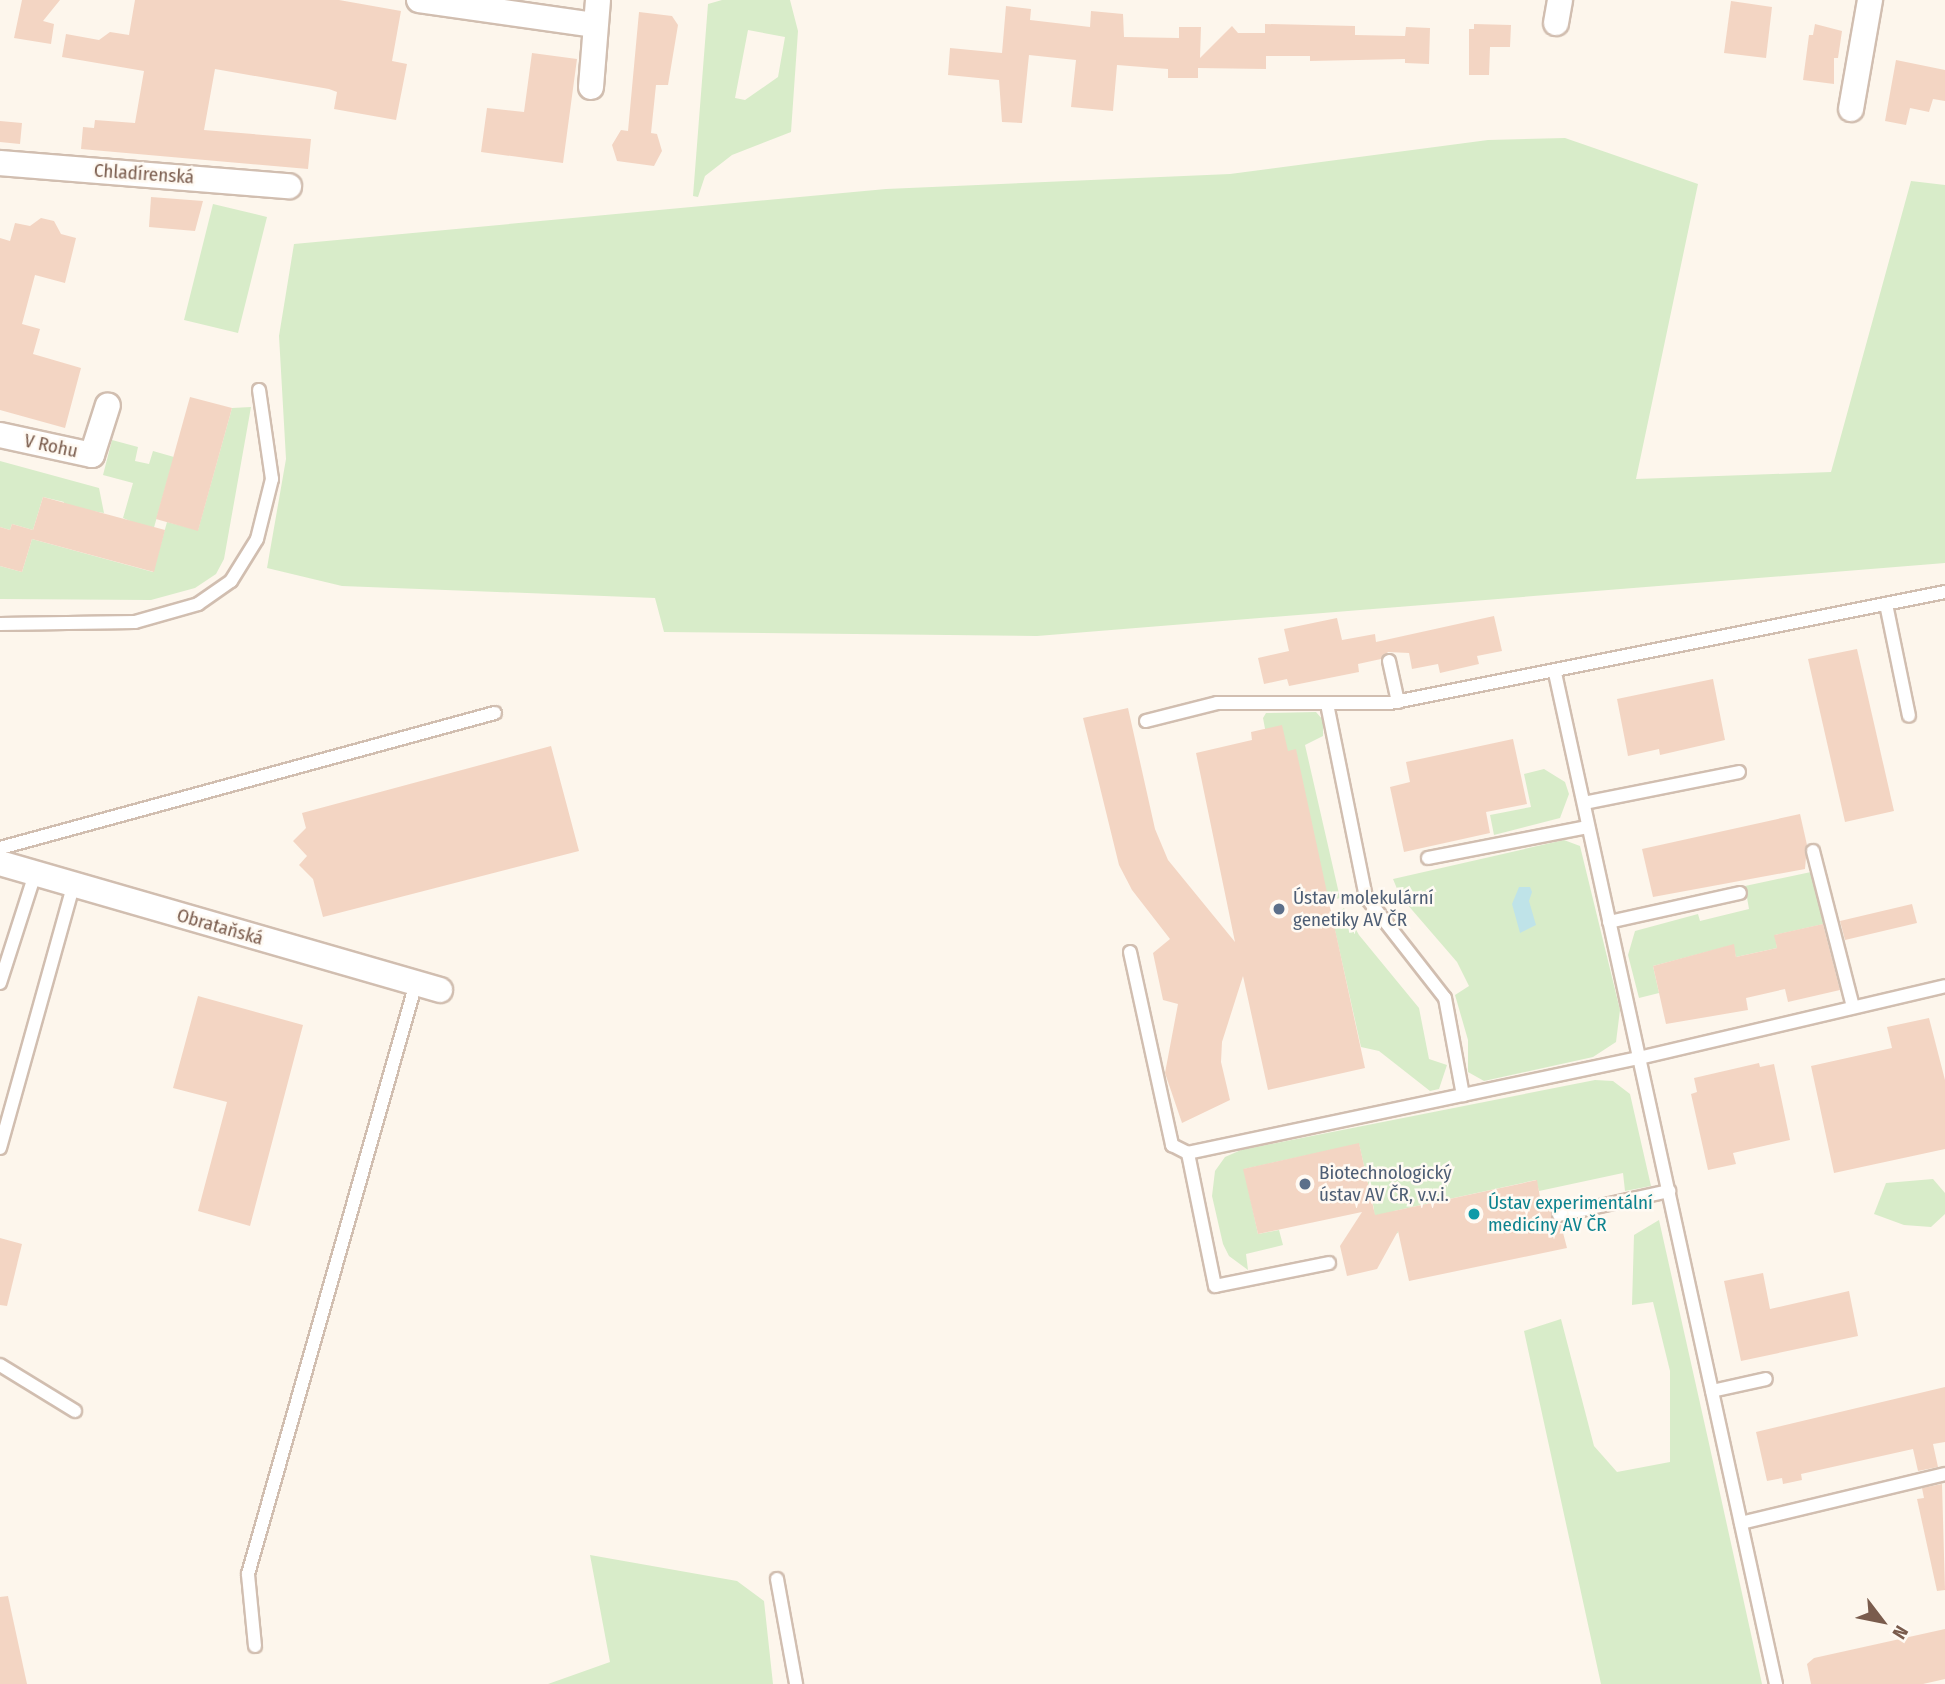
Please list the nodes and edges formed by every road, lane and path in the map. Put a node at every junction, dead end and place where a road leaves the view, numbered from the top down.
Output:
1 (419, 0) edge
2 (598, 0) edge
3 (1870, 0) edge
4 (595, 25) junction
5 (591, 87) dead end
6 (1851, 109) dead end
7 (0, 163) edge
8 (289, 186) dead end
9 (259, 390) dead end
10 (108, 405) dead end
11 (0, 435) edge
12 (1945, 592) edge
13 (1886, 604) junction
14 (0, 624) edge
15 (1389, 661) dead end
16 (1555, 673) junction
17 (1398, 702) junction
18 (1327, 704) junction
19 (495, 713) dead end
20 (1909, 716) dead end
21 (1146, 721) dead end
22 (1739, 772) dead end
23 (1584, 803) junction
24 (1588, 827) junction
25 (0, 848) edge
26 (1813, 851) dead end
27 (1428, 859) dead end
28 (0, 863) edge
29 (35, 874) junction
30 (73, 886) junction
31 (1741, 893) dead end
32 (1609, 922) junction
33 (1130, 952) dead end
34 (0, 981) edge
35 (1945, 986) edge
36 (428, 987) joint
37 (1853, 1007) junction
38 (1639, 1058) junction
39 (1463, 1095) junction
40 (0, 1148) edge
41 (1188, 1153) junction
42 (1669, 1191) junction
43 (1559, 1215) dead end
44 (1329, 1263) dead end
45 (0, 1366) edge
46 (1766, 1378) dead end
47 (1712, 1391) junction
48 (75, 1411) dead end
49 (1945, 1474) edge
50 (1741, 1523) junction
51 (777, 1578) dead end
52 (255, 1646) dead end
53 (796, 1684) edge
54 (1776, 1684) edge

1 - 4 street
2 - 4 street
3 - 6 street
4 - 5 street
7 - 8 street, Chladírenská
9 - 14 lane
10 - 11 street, V Rohu
12 - 13 lane
13 - 16 lane
13 - 20 lane
15 - 17 lane
16 - 17 lane
16 - 23 lane
17 - 18 lane
18 - 21 lane
18 - 39 lane
19 - 25 lane
22 - 23 lane
23 - 24 lane
24 - 27 lane
24 - 32 lane
26 - 37 lane
28 - 29 street, Obrataňská
29 - 30 street, Obrataňská
29 - 34 lane
30 - 36 street, Obrataňská
30 - 40 lane
31 - 32 lane
32 - 38 lane
33 - 41 lane
35 - 37 lane
36 - 52 lane
37 - 38 lane
38 - 39 lane
38 - 42 lane
39 - 41 lane
41 - 44 lane
42 - 43 lane
42 - 47 lane
45 - 48 lane
46 - 47 lane
47 - 50 lane
49 - 50 lane
50 - 54 lane
51 - 53 lane

